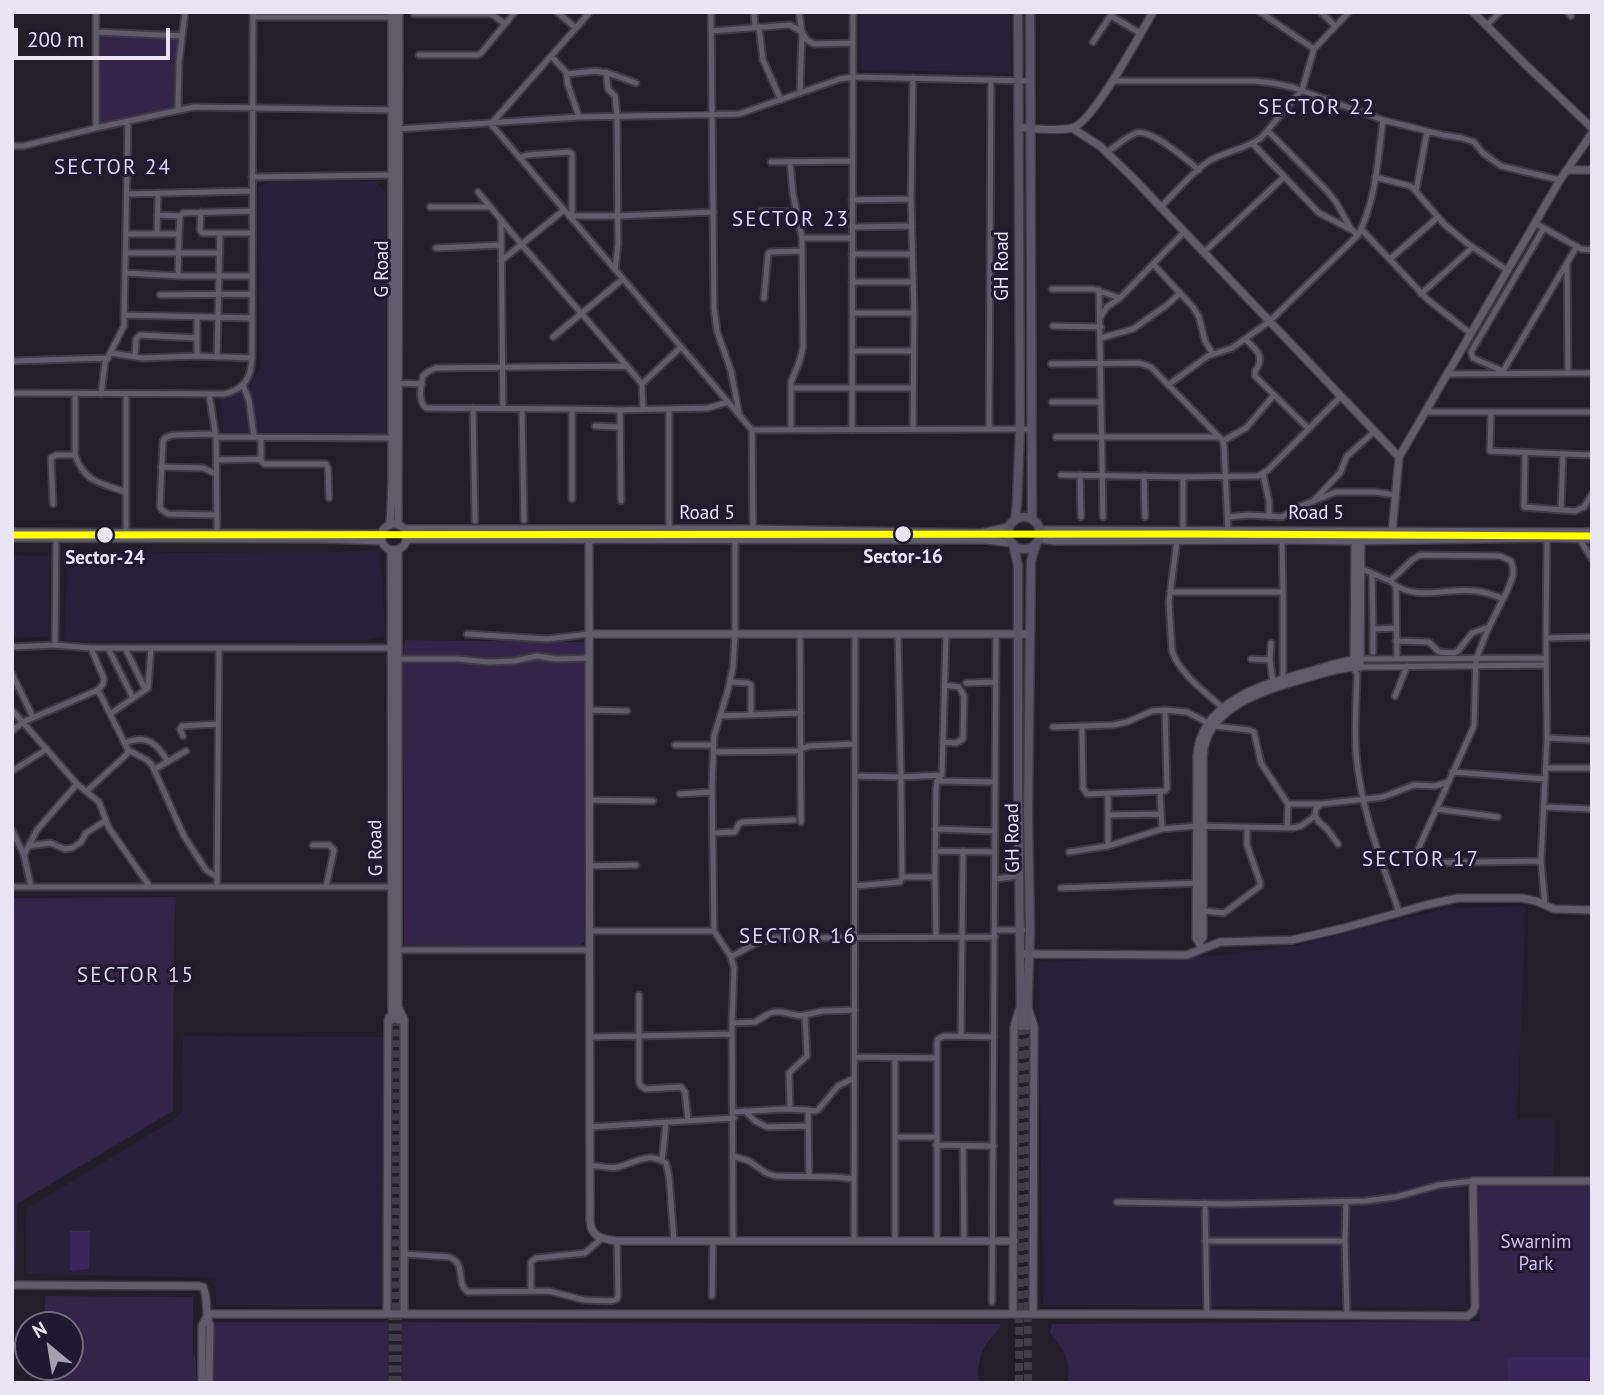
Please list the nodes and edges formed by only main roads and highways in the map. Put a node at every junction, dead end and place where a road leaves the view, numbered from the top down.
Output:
1 (1018, 12) edge
2 (1030, 12) edge
3 (1032, 519) junction
4 (1012, 523) junction
5 (1038, 537) junction
6 (1012, 543) junction
7 (1024, 1006) junction
8 (1024, 1026) tunnel mouth

1 - 4 main road, GH Road
2 - 3 main road, GH Road
3 - 4 main road
3 - 5 main road
4 - 6 main road
5 - 6 main road
5 - 7 main road, GH Road
6 - 7 main road, GH Road
7 - 8 main road

